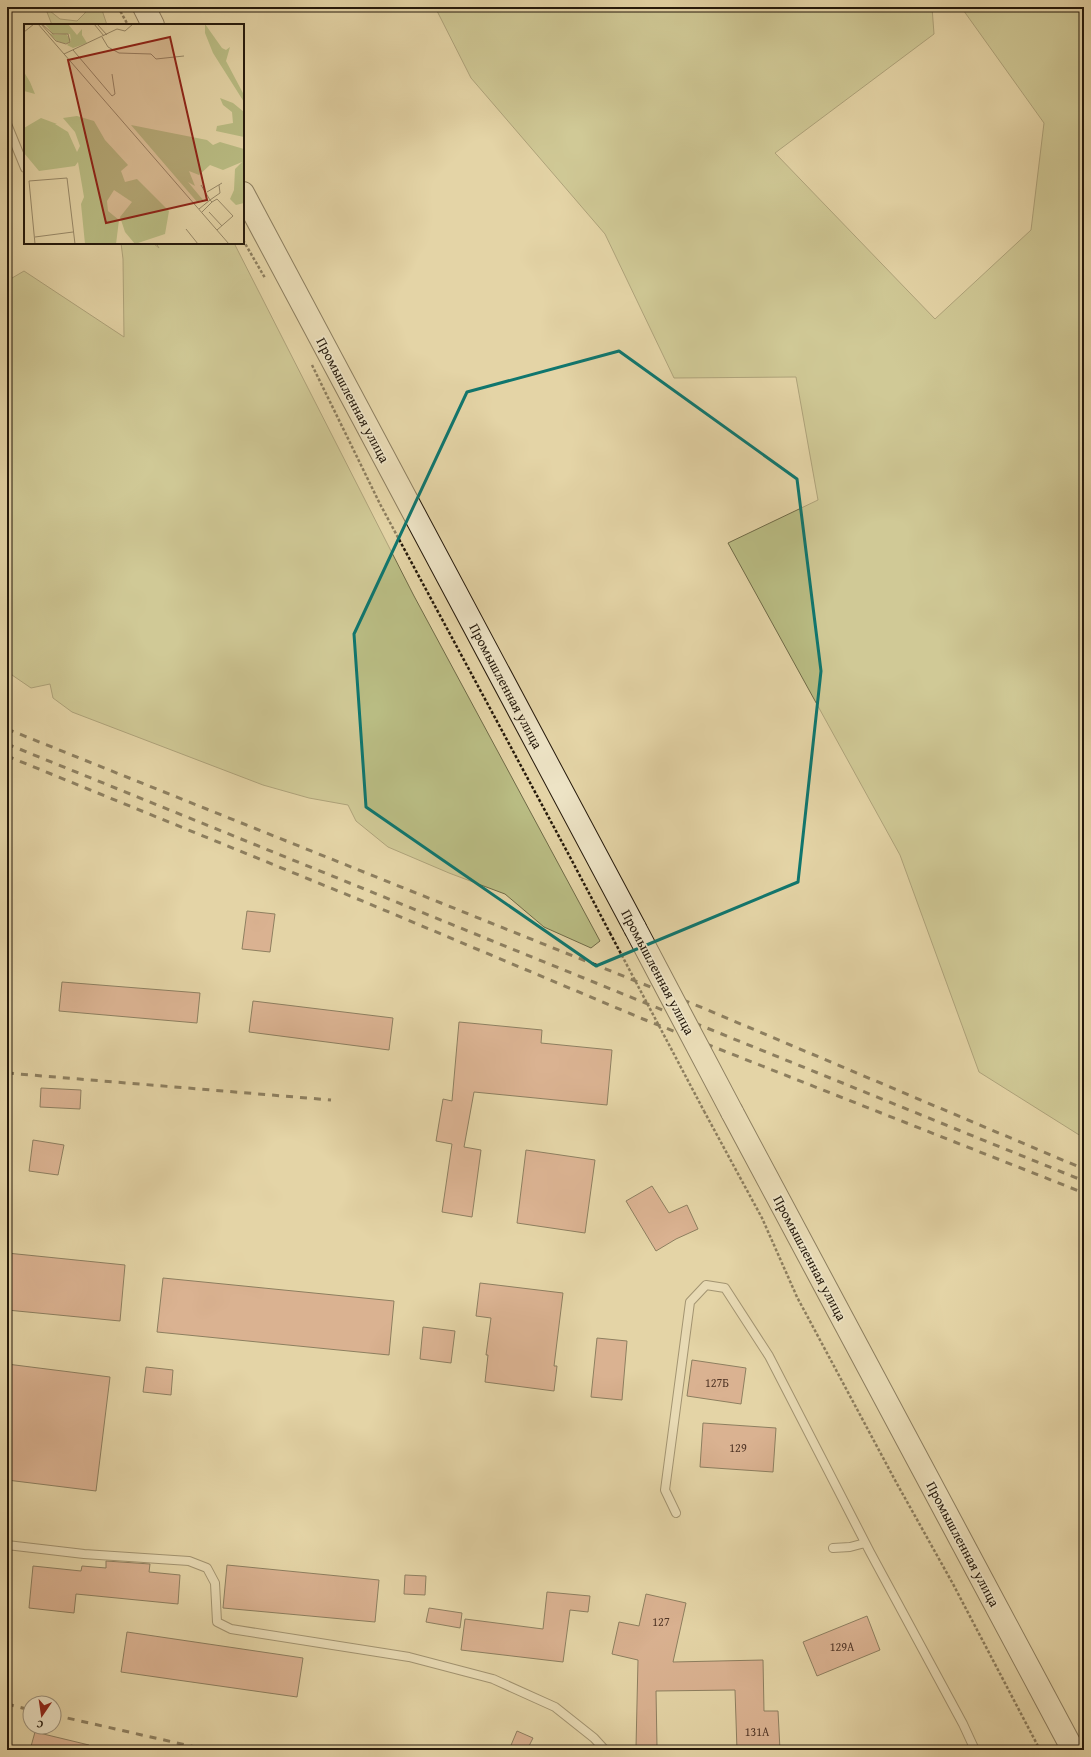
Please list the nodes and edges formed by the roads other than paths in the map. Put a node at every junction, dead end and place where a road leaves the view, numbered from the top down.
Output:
1 (144, 7) edge
2 (152, 24) edge
3 (7, 124) edge
4 (24, 166) edge
5 (244, 195) edge
6 (676, 1513) dead end
7 (865, 1543) junction
8 (7, 1545) edge
9 (833, 1548) dead end
10 (605, 1750) edge
11 (975, 1750) edge
12 (1073, 1750) edge

1 - 2 street
3 - 4 lane
5 - 12 street, Промышленная улица, bridge
6 - 7 lane
7 - 9 lane
7 - 11 lane
8 - 10 lane

